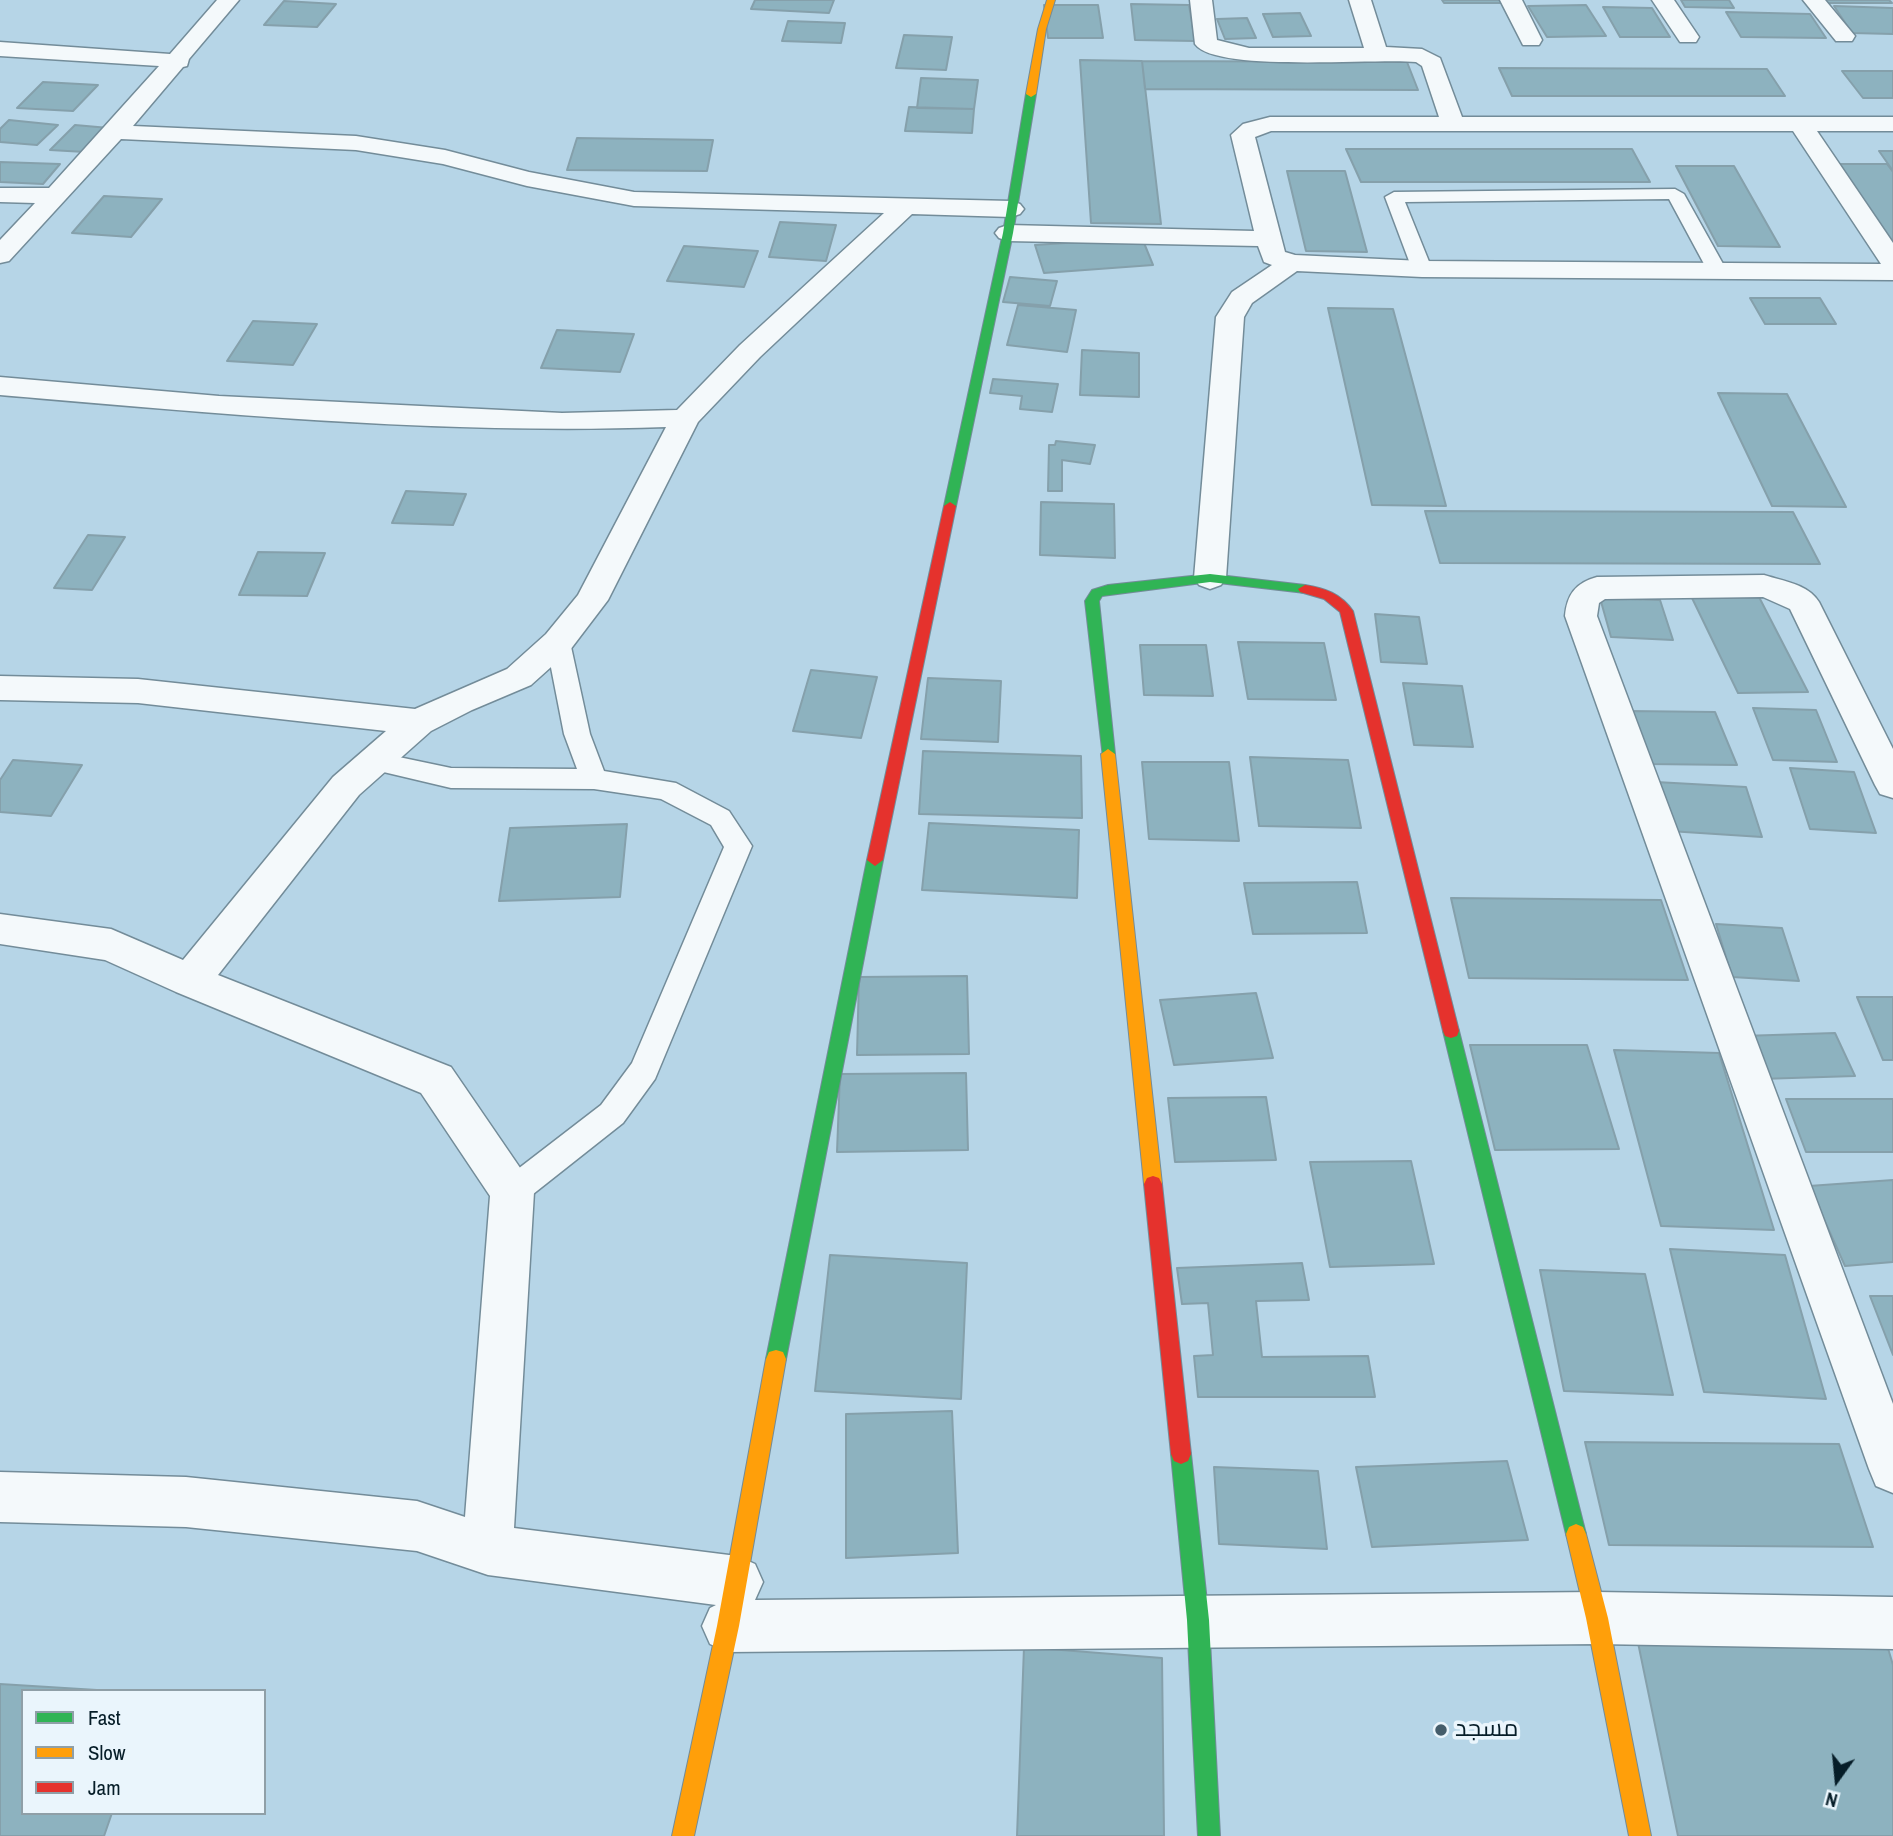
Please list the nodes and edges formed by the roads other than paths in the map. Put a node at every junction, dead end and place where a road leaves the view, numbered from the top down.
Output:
1 (228, 0) edge
2 (1051, 0) edge
3 (1201, 0) edge
4 (1360, 0) edge
5 (1511, 0) edge
6 (1663, 0) edge
7 (1814, 0) edge
8 (1844, 36) dead end
9 (1688, 37) dead end
10 (1531, 40) dead end
11 (0, 49) edge
12 (1377, 53) junction
13 (179, 61) junction
14 (1453, 124) junction
15 (1800, 124) junction
16 (1893, 124) edge
17 (115, 132) junction
18 (0, 195) edge
19 (57, 197) junction
20 (906, 206) junction
21 (1010, 221) junction
22 (1269, 239) junction
23 (0, 255) edge
24 (1893, 262) edge
25 (1291, 263) junction
26 (1422, 269) junction
27 (1717, 271) junction
28 (1893, 272) edge
29 (0, 386) edge
30 (685, 418) junction
31 (1210, 578) junction
32 (558, 642) junction
33 (0, 688) edge
34 (419, 722) junction
35 (375, 761) junction
36 (594, 779) junction
37 (1893, 785) edge
38 (0, 929) edge
39 (190, 981) junction
40 (512, 1192) junction
41 (1893, 1469) edge
42 (0, 1497) edge
43 (488, 1550) junction
44 (732, 1604) junction
45 (1597, 1618) junction
46 (1198, 1620) junction
47 (1893, 1623) edge
48 (683, 1836) edge
49 (1209, 1836) edge
50 (1640, 1836) edge

1 - 13 street
2 - 21 street
3 - 12 street
4 - 12 street
5 - 10 street
6 - 9 street
7 - 8 street
11 - 13 street
12 - 14 street
13 - 17 street
14 - 15 street
14 - 22 street
15 - 16 street
15 - 24 street
17 - 19 street
17 - 20 street
18 - 19 street
19 - 23 street
20 - 21 street
20 - 30 street
21 - 22 street
21 - 44 street
22 - 25 street
25 - 26 street
25 - 31 street
26 - 27 street
26 - 27 lane
27 - 28 street
29 - 30 street
30 - 32 street
31 - 45 street
31 - 46 street
32 - 34 street
32 - 36 lane
33 - 34 street
34 - 35 street
35 - 36 lane
35 - 39 street
36 - 40 lane
37 - 41 street
38 - 39 street
39 - 40 street
40 - 43 street
42 - 43 street
43 - 44 street
44 - 46 street
44 - 48 street
45 - 46 street
45 - 47 street
45 - 50 street
46 - 49 street

